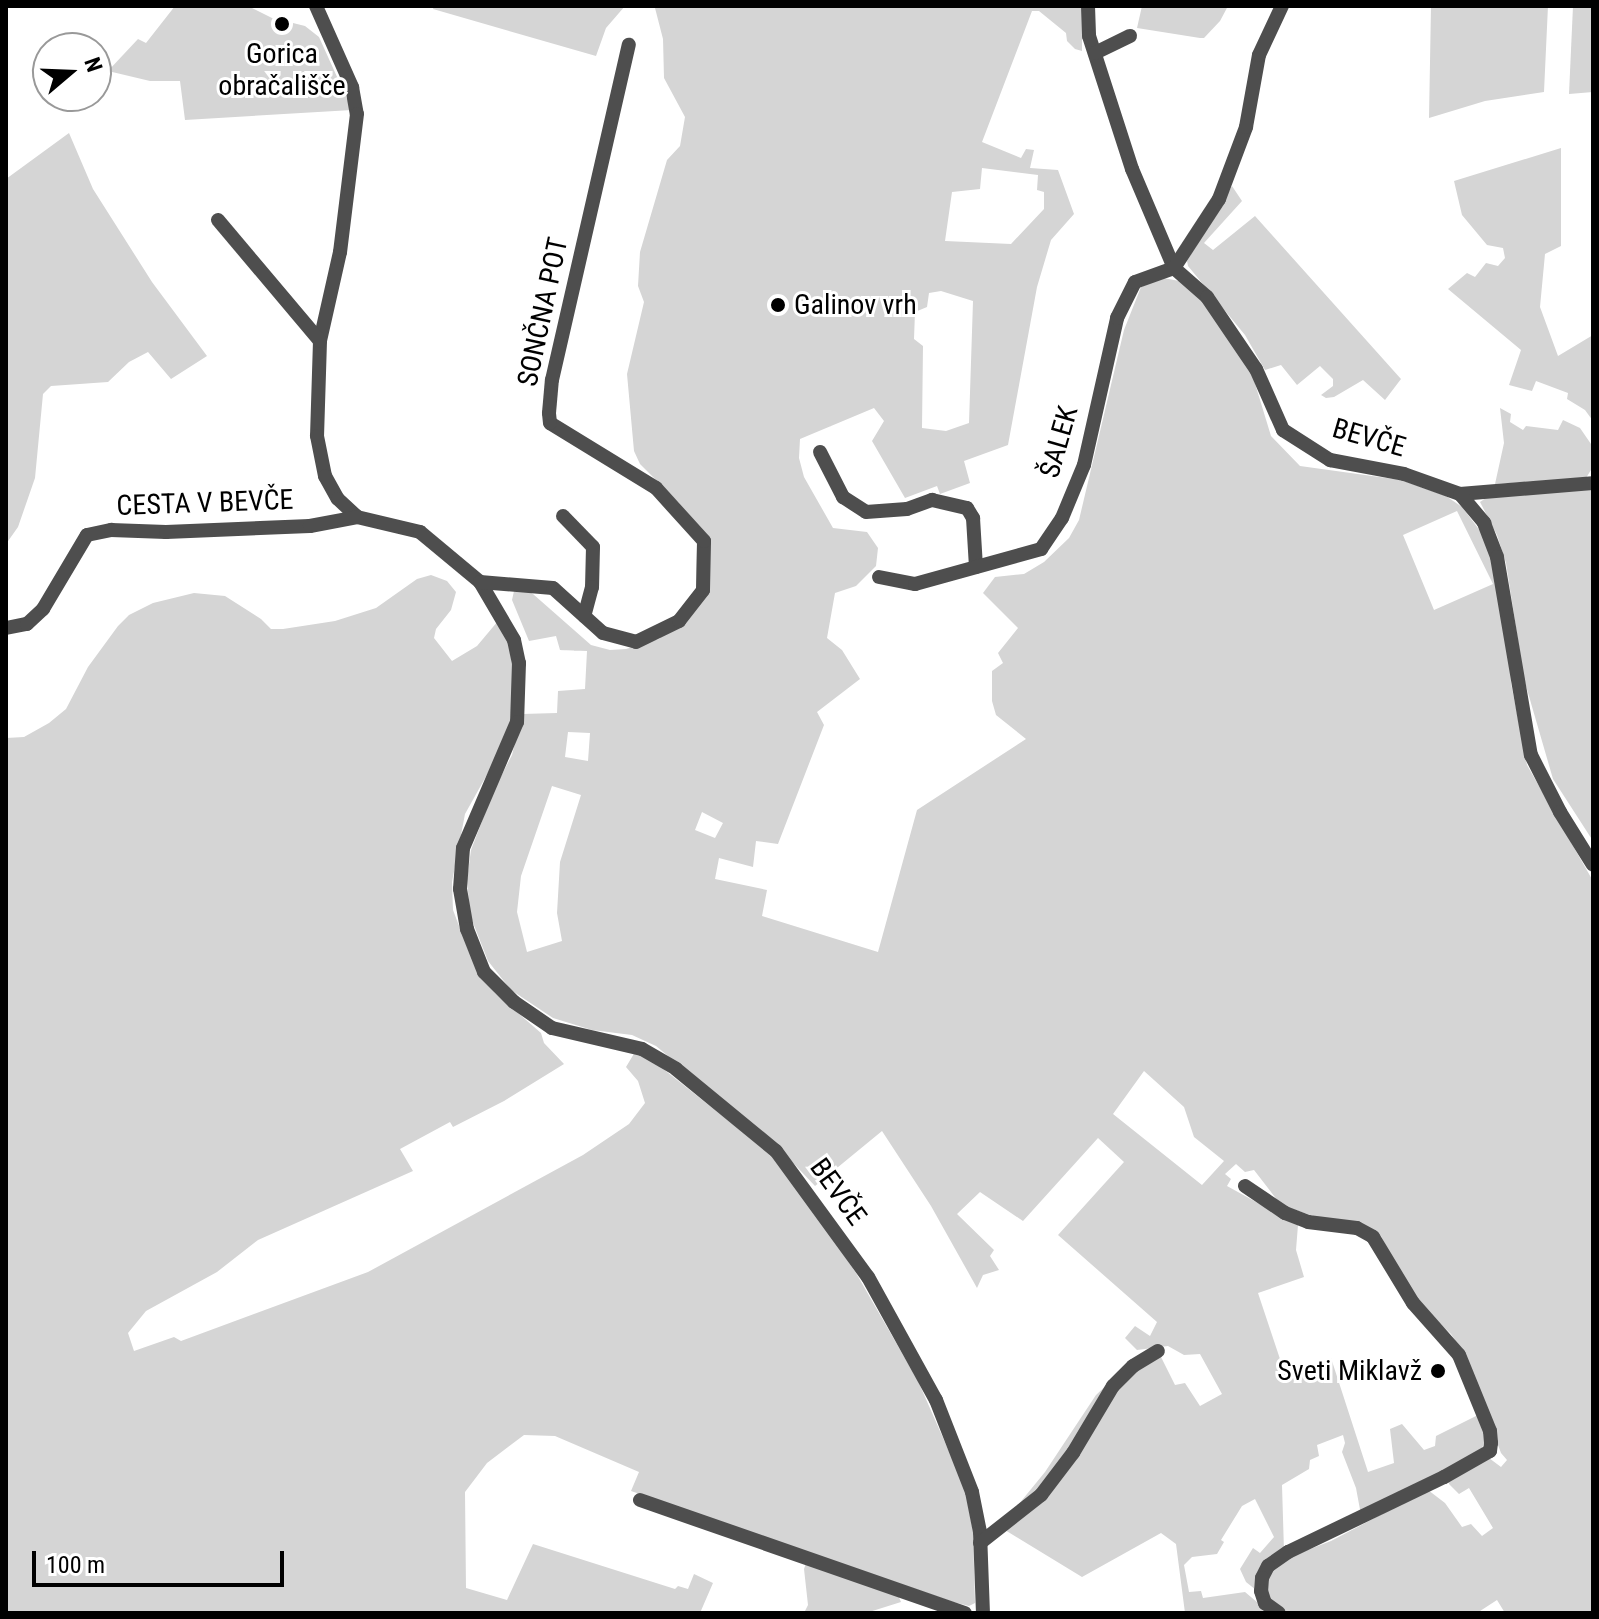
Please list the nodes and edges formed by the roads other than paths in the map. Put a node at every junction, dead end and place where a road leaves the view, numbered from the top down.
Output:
1 (316, 6) edge
2 (1088, 6) edge
3 (1282, 6) edge
4 (1130, 36) dead end
5 (629, 45) dead end
6 (1095, 53) junction
7 (218, 220) dead end
8 (1174, 268) junction
9 (320, 341) junction
10 (820, 452) dead end
11 (1593, 483) edge
12 (1460, 494) junction
13 (563, 516) dead end
14 (357, 517) junction
15 (976, 567) junction
16 (879, 577) dead end
17 (480, 582) junction
18 (584, 616) junction
19 (6, 628) edge
20 (1593, 865) edge
21 (514, 1002) joint
22 (1245, 1186) dead end
23 (1158, 1351) dead end
24 (640, 1500) dead end
25 (980, 1543) junction
26 (965, 1613) edge
27 (983, 1613) edge
28 (1279, 1613) edge

1 - 9 street, CESTA V BEVČE
2 - 6 street
3 - 8 street
4 - 6 street
5 - 18 street, SONČNA POT
6 - 8 street
7 - 9 street
8 - 12 street, BEVČE
8 - 15 street, ŠALEK
9 - 14 street, CESTA V BEVČE
10 - 15 street
11 - 12 street, BEVČE
12 - 20 street
13 - 18 street
14 - 17 street, CESTA V BEVČE
14 - 19 street, CESTA V BEVČE
15 - 16 street, ŠALEK
17 - 18 street, SONČNA POT
17 - 21 street, CESTA V BEVČE
21 - 25 street, BEVČE
22 - 28 street
23 - 25 street
24 - 26 street
25 - 27 street, BEVČE

